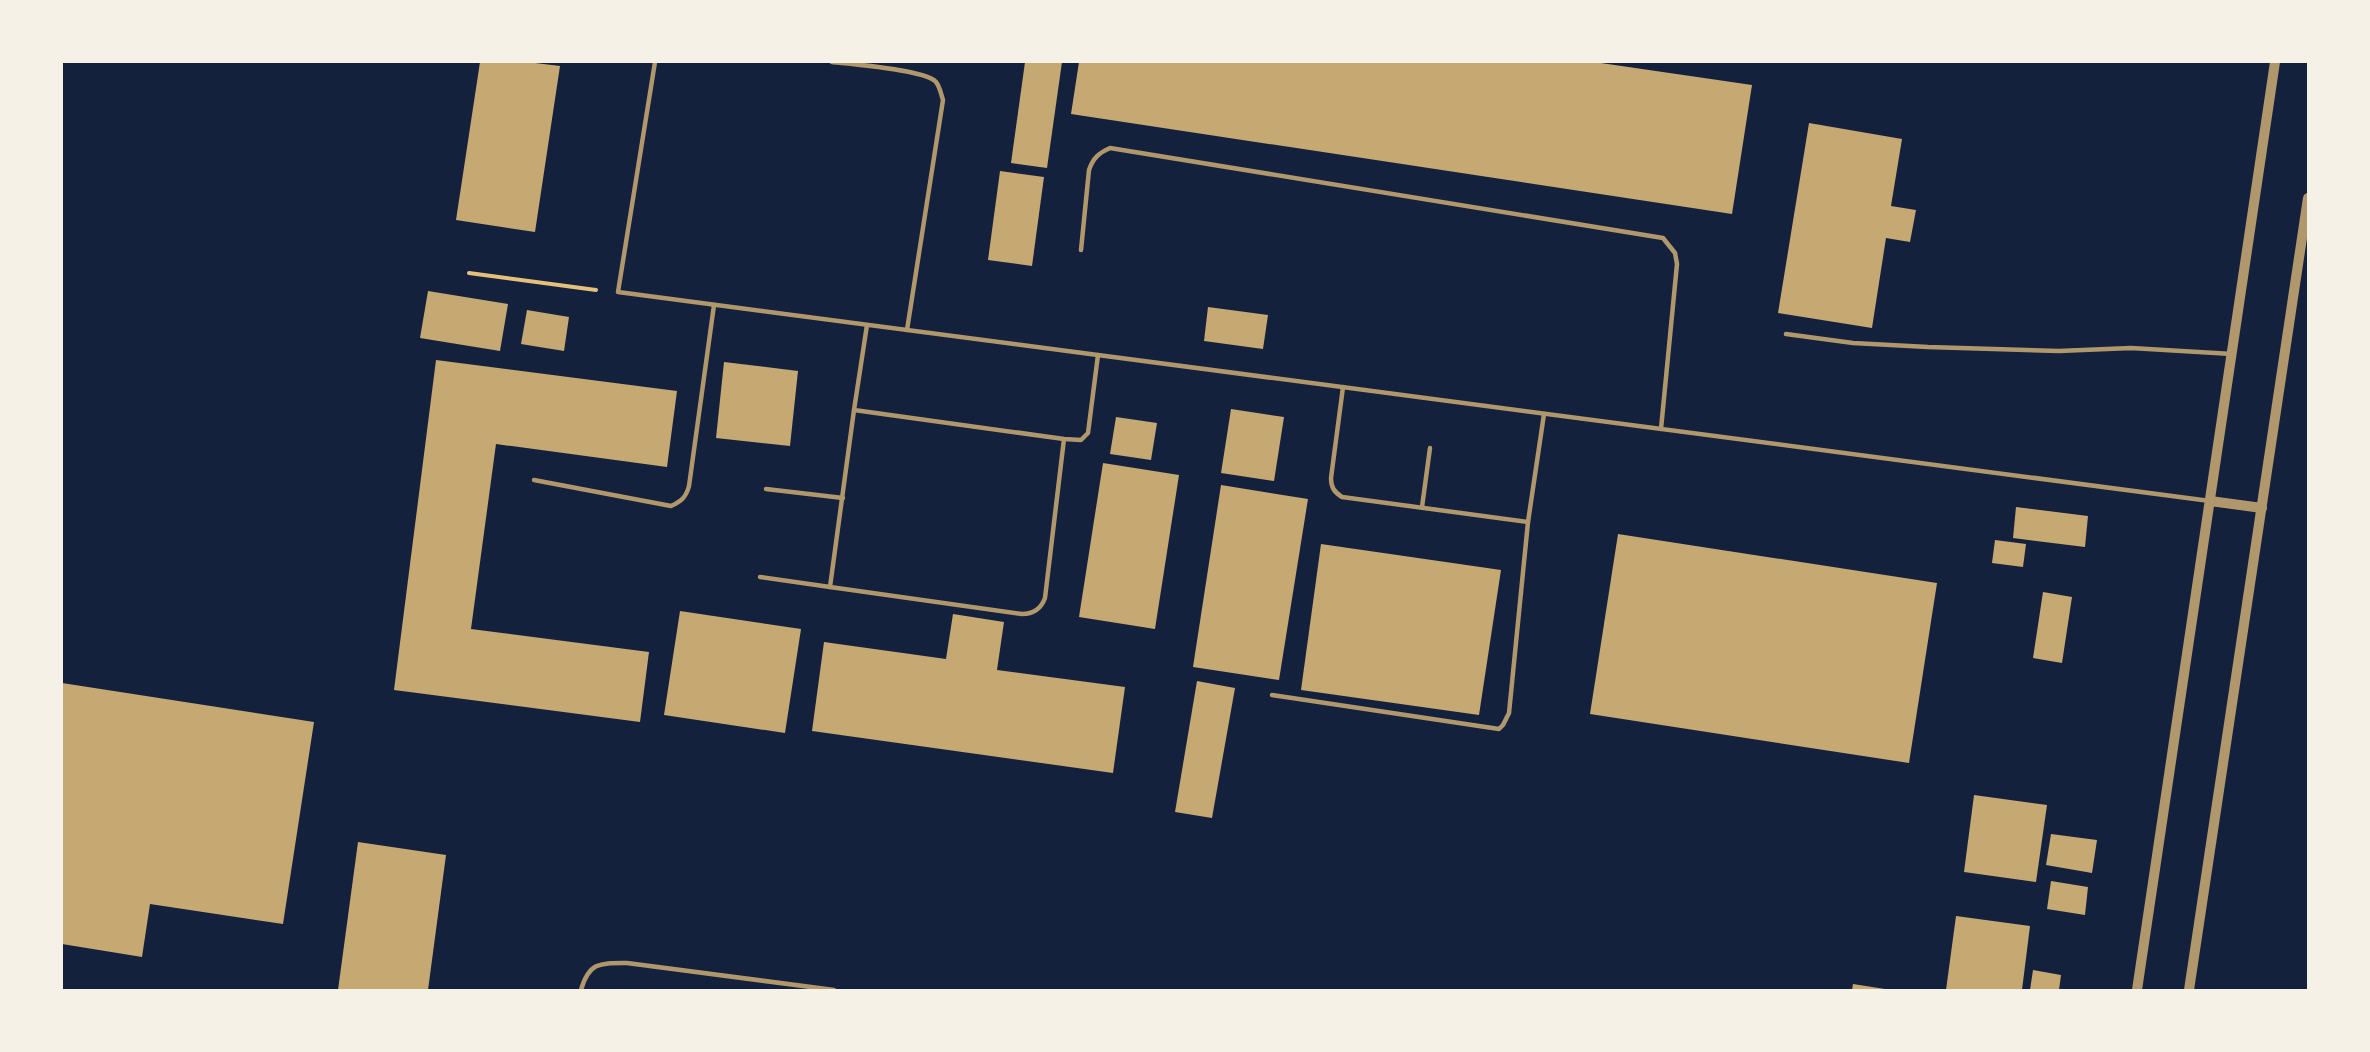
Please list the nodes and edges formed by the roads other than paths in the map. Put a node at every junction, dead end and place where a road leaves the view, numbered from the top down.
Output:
1 (655, 62) edge
2 (832, 62) edge
3 (2275, 62) edge
4 (2308, 198) edge
5 (1081, 250) dead end
6 (714, 305) junction
7 (867, 325) junction
8 (907, 330) junction
9 (1786, 334) dead end
10 (2232, 354) junction
11 (1098, 355) junction
12 (1343, 387) junction
13 (854, 410) junction
14 (1544, 414) junction
15 (1661, 429) junction
16 (1064, 439) junction
17 (1430, 448) dead end
18 (534, 480) dead end
19 (766, 489) dead end
20 (843, 498) junction
21 (2210, 501) junction
22 (1422, 507) junction
23 (2262, 508) junction
24 (1528, 522) junction
25 (760, 577) dead end
26 (830, 587) junction
27 (1272, 695) dead end
28 (581, 990) edge
29 (834, 990) edge
30 (2137, 990) edge
31 (2189, 990) edge

1 - 6 lane
2 - 8 lane
3 - 10 street
4 - 23 street
5 - 15 lane
6 - 7 lane
6 - 18 lane
7 - 8 lane
7 - 13 lane
8 - 11 lane
9 - 10 lane
10 - 21 street
11 - 12 lane
11 - 16 lane
12 - 14 lane
12 - 22 lane
13 - 16 lane
13 - 20 lane
14 - 15 lane
14 - 24 lane
15 - 21 lane
16 - 26 lane
17 - 22 lane
19 - 20 lane
20 - 26 lane
21 - 23 street
21 - 30 street
22 - 24 lane
23 - 31 street
24 - 27 lane
25 - 26 lane
28 - 29 lane

